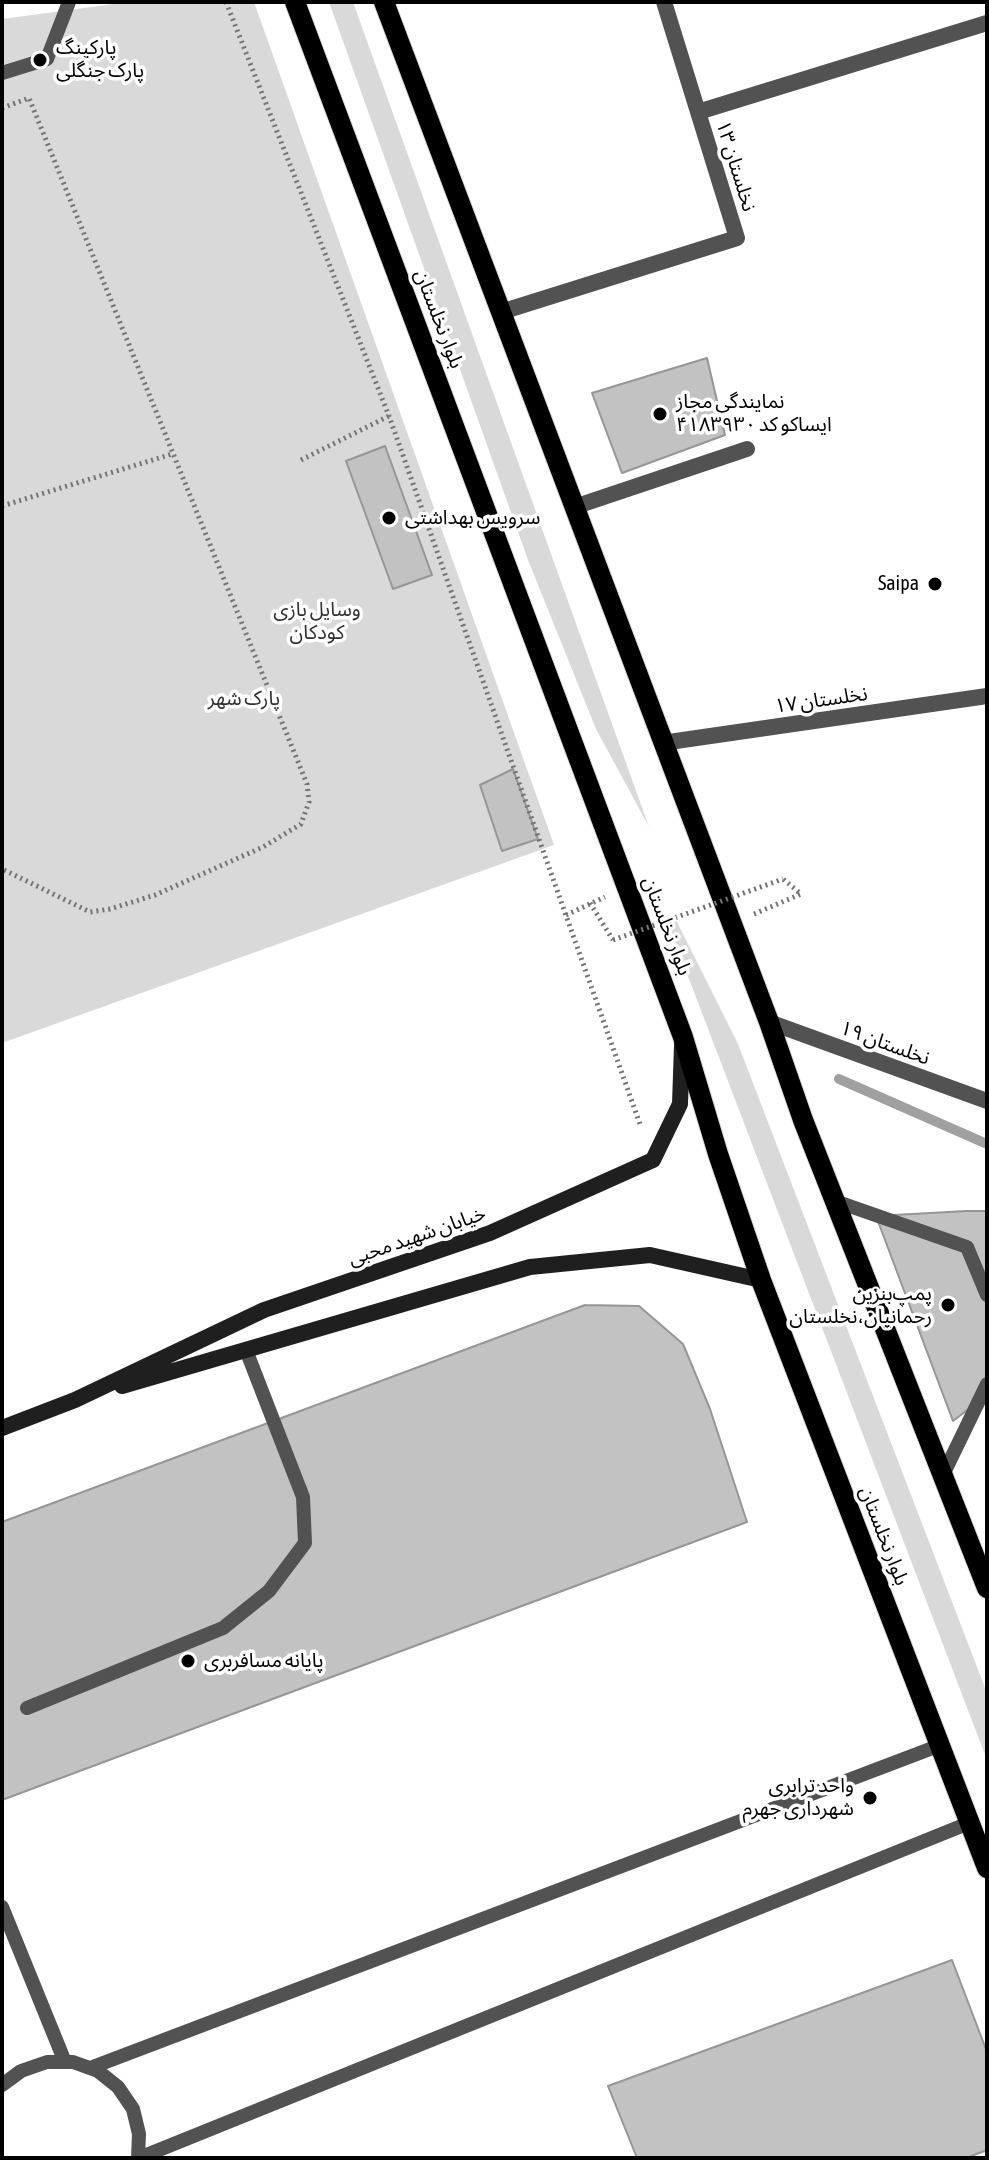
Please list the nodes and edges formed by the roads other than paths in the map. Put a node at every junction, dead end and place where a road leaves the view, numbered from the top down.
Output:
1 (69, 2) edge
2 (295, 2) edge
3 (384, 2) edge
4 (664, 2) edge
5 (987, 23) edge
6 (2, 73) edge
7 (698, 112) junction
8 (501, 312) junction
9 (747, 449) dead end
10 (574, 507) junction
11 (987, 696) edge
12 (662, 743) junction
13 (769, 1022) junction
14 (683, 1037) junction
15 (987, 1101) edge
16 (835, 1201) junction
17 (761, 1280) junction
18 (987, 1295) edge
19 (246, 1350) junction
20 (987, 1384) edge
21 (75, 1400) junction
22 (2, 1428) edge
23 (943, 1475) junction
24 (987, 1588) edge
25 (27, 1708) dead end
26 (938, 1746) junction
27 (969, 1823) junction
28 (987, 1868) edge
29 (2, 1907) edge
30 (65, 2062) junction
31 (90, 2068) junction
32 (2, 2085) edge
33 (139, 2158) edge

1 - 6 lane
2 - 14 main road, بلوار نخلستان
3 - 8 main road
4 - 7 street
5 - 7 street, نخلستان ۱۳
7 - 8 street, نخلستان ۱۳
8 - 10 main road
9 - 10 street
10 - 12 main road
11 - 12 street, نخلستان ۱۷
12 - 13 main road
13 - 15 street, نخلستان ۱۹
13 - 16 main road
14 - 17 main road, بلوار نخلستان
14 - 21 main road, خیابان شهید محبی
16 - 18 lane
16 - 23 main road
17 - 19 main road, خیابان شهید محبی
17 - 26 main road, بلوار نخلستان
19 - 21 main road, خیابان شهید محبی
19 - 25 lane
20 - 23 lane
21 - 22 main road, خیابان شهید محبی
23 - 24 main road
26 - 27 main road, بلوار نخلستان
26 - 31 lane
27 - 28 main road, بلوار نخلستان
27 - 33 lane
29 - 30 lane
30 - 31 lane
30 - 32 lane
31 - 33 lane

